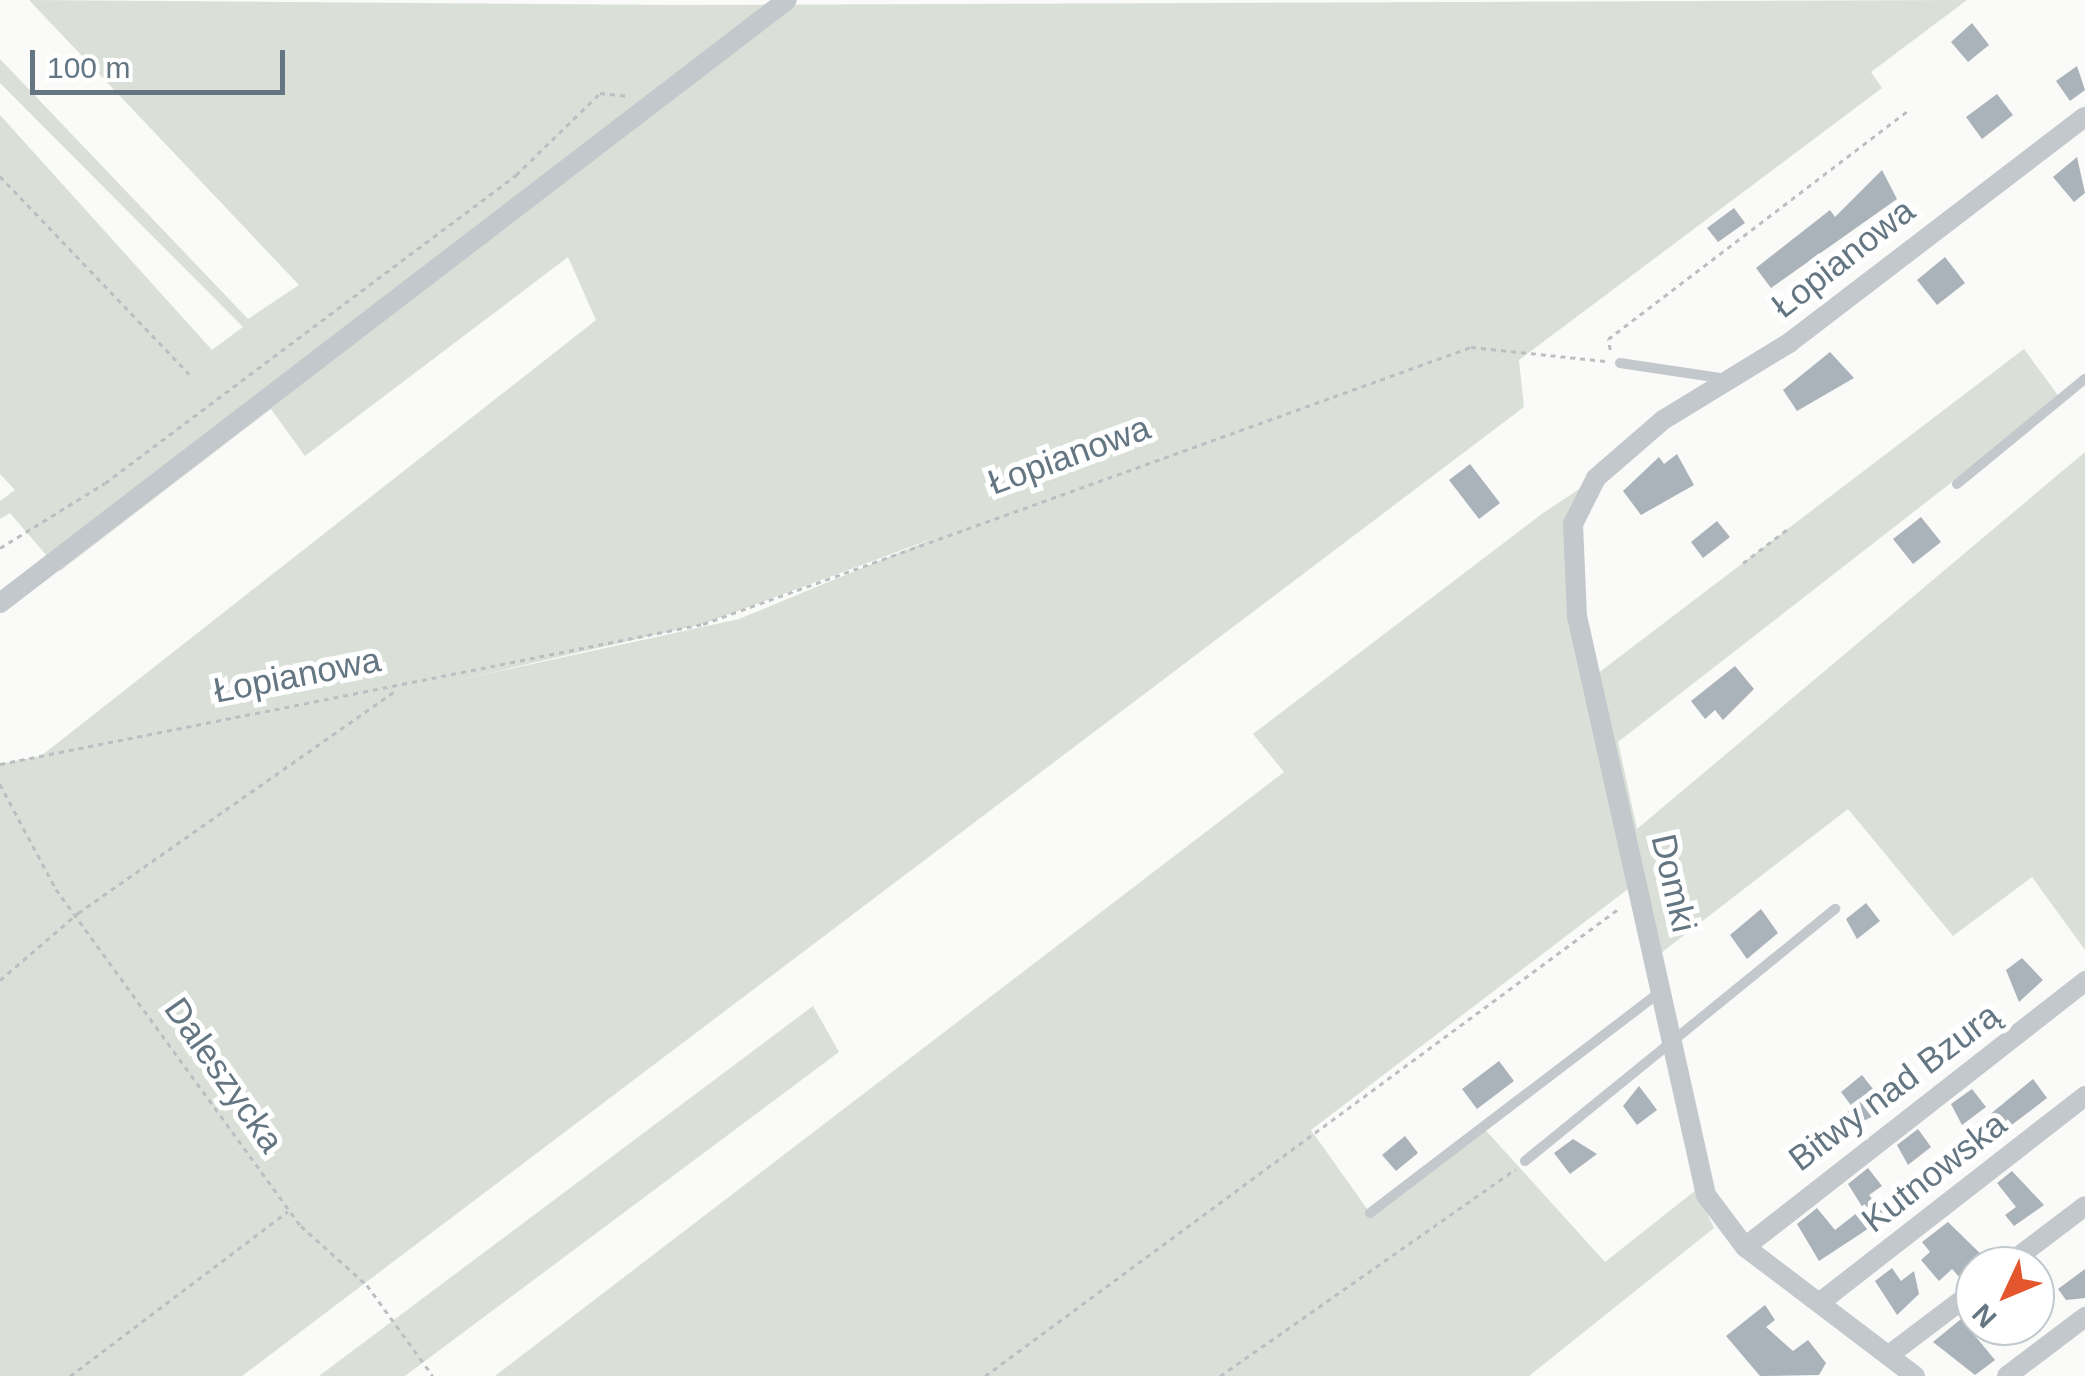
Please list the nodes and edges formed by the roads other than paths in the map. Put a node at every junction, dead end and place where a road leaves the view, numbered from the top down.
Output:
1 (787, 0) edge
2 (2085, 117) edge
3 (1620, 363) road end
4 (2085, 378) edge
5 (1727, 379) junction
6 (1956, 484) dead end
7 (0, 602) edge
8 (1835, 910) dead end
9 (2085, 981) edge
10 (1665, 989) junction
11 (1677, 1041) junction
12 (2085, 1096) edge
13 (1524, 1162) road end
14 (2085, 1206) edge
15 (1370, 1213) dead end
16 (2032, 1246) edge
17 (1745, 1247) junction
18 (1824, 1300) junction
19 (1955, 1305) edge
20 (2085, 1317) edge
21 (1892, 1352) junction
22 (1915, 1376) edge
23 (2007, 1376) edge

1 - 7 street
2 - 5 street, Łopianowa
3 - 5 lane
4 - 6 lane
5 - 10 street, Domki
8 - 11 lane
9 - 17 street, Bitwy nad Bzurą
10 - 11 street, Domki
10 - 15 lane
11 - 13 lane
11 - 17 street, Domki
12 - 18 street, Kutnowska
14 - 16 street
17 - 18 street, Domki
18 - 21 street, Domki
19 - 21 street
20 - 23 street
21 - 22 street, Domki

